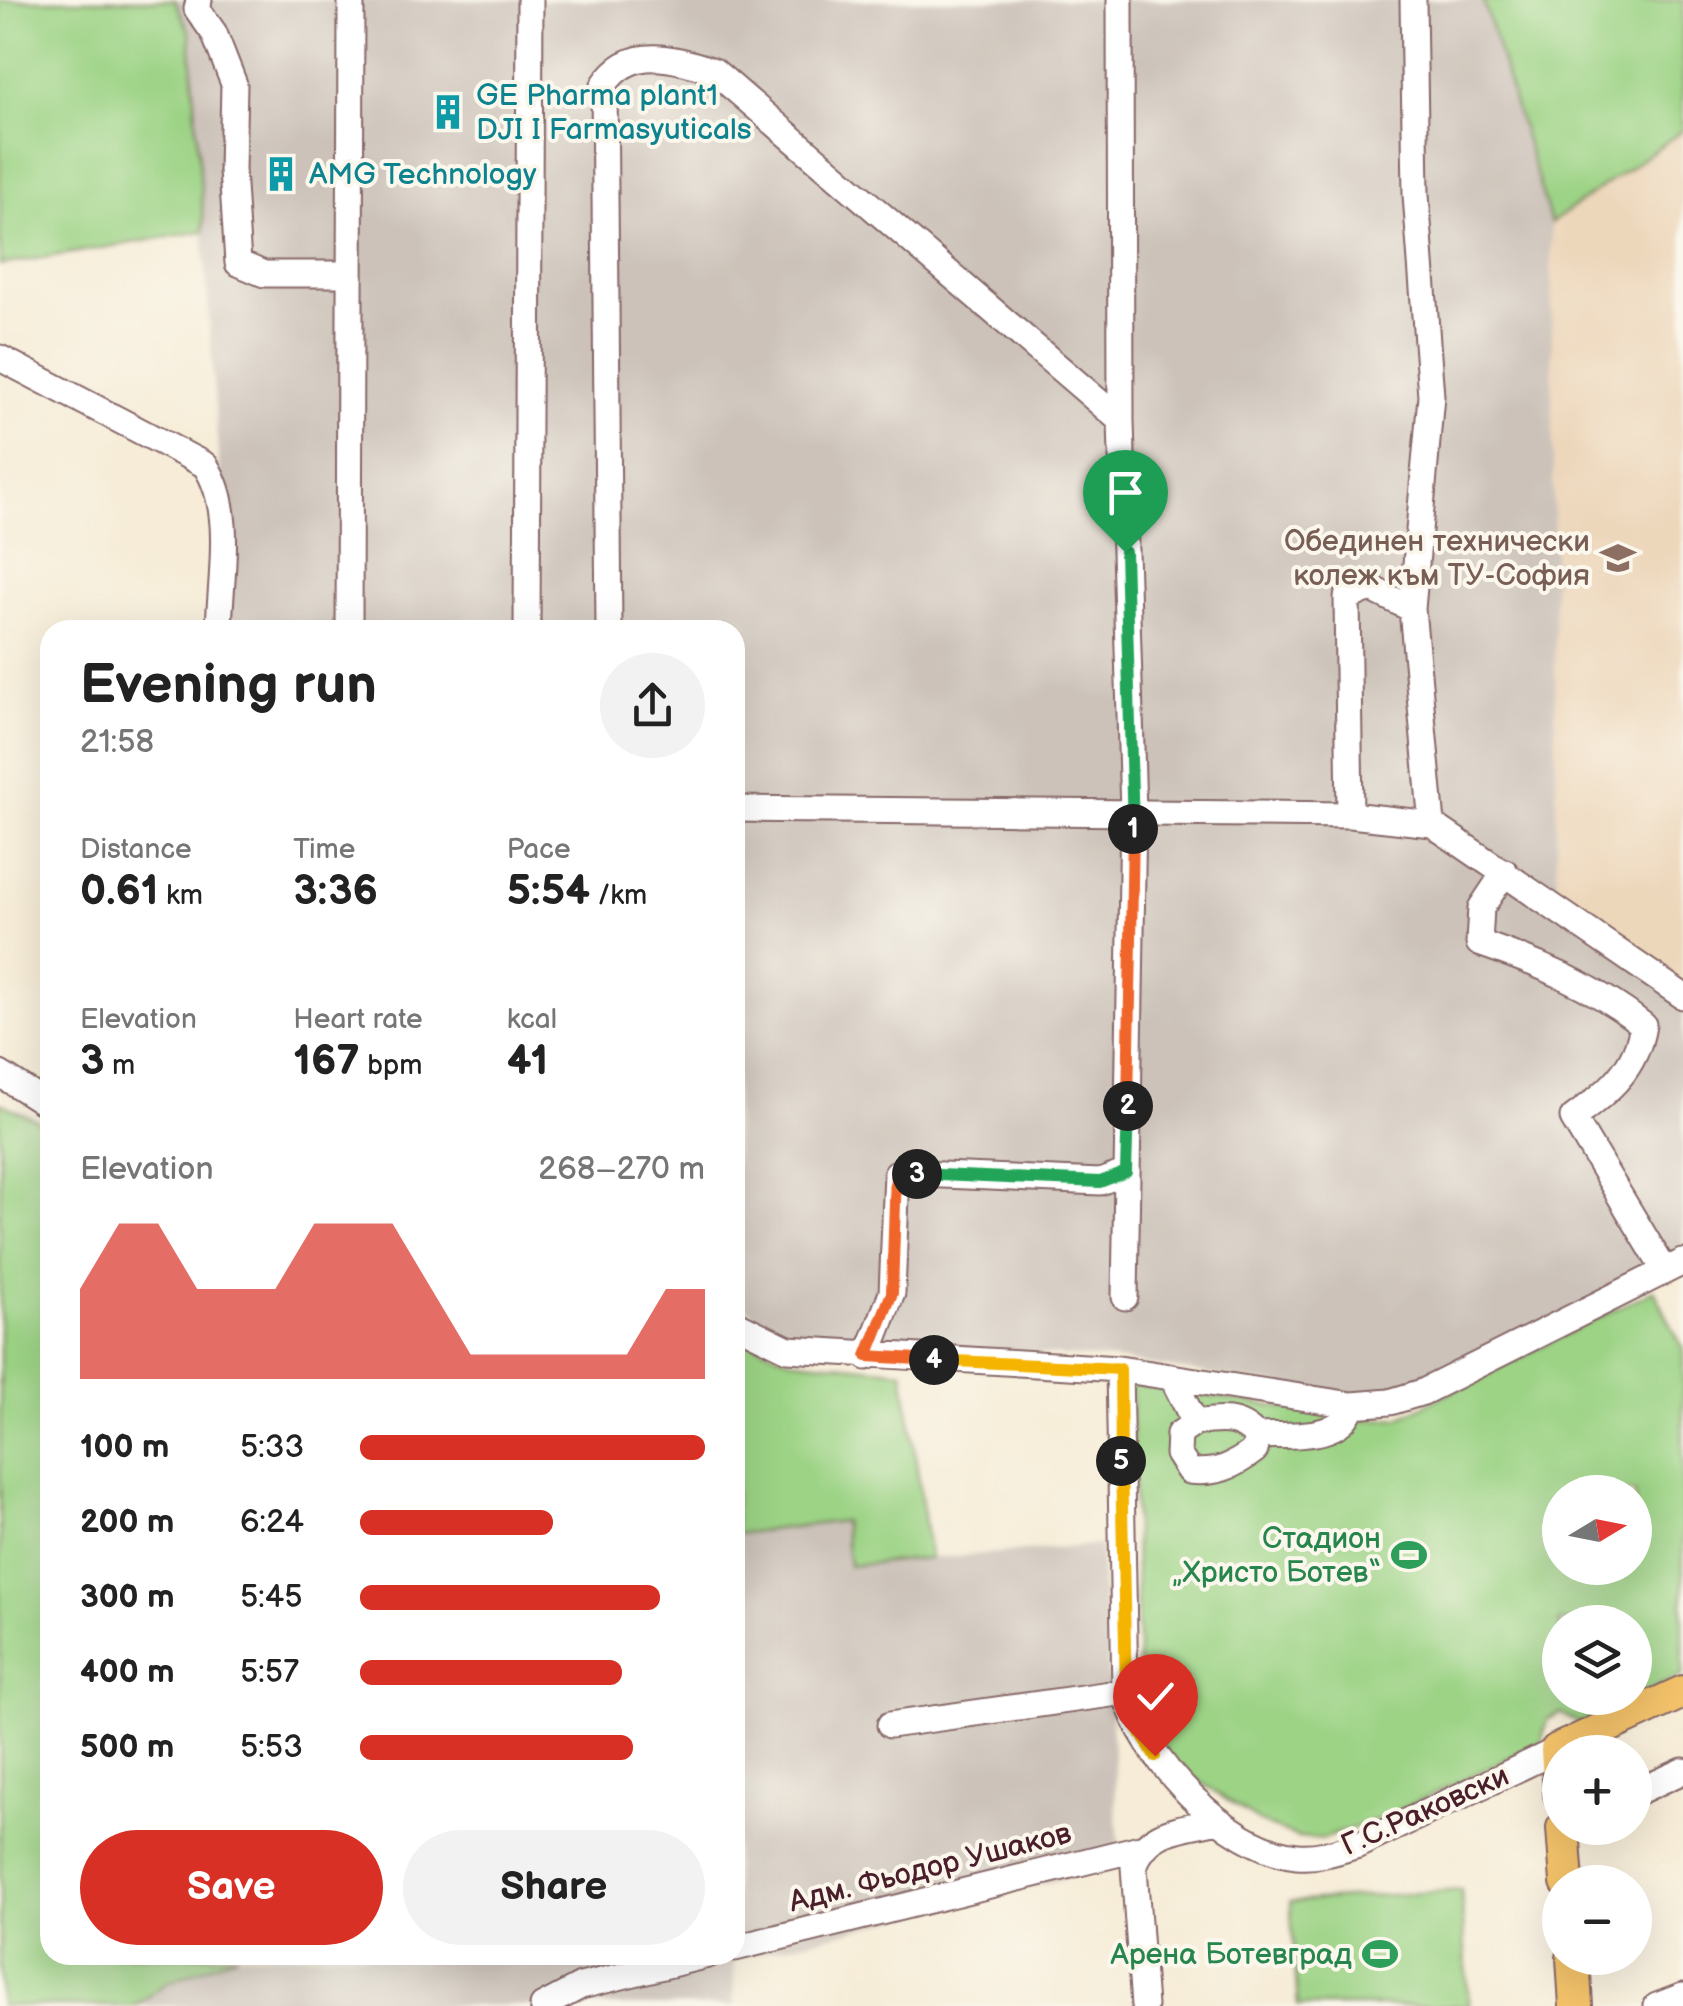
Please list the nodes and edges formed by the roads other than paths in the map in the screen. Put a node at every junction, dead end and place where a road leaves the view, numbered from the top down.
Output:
1 (199, 0) edge
2 (351, 0) edge
3 (530, 0) edge
4 (1120, 0) edge
5 (1414, 0) edge
6 (350, 274) junction
7 (0, 358) edge
8 (1121, 421) junction
9 (1412, 610) junction
10 (220, 620) edge
11 (349, 620) edge
12 (526, 620) edge
13 (608, 620) edge
14 (745, 810) edge
15 (1133, 812) junction
16 (1350, 814) junction
17 (1432, 824) junction
18 (1505, 872) junction
19 (1683, 996) edge
20 (0, 1074) edge
21 (40, 1100) edge
22 (1126, 1172) junction
23 (1674, 1266) edge
24 (1125, 1298) dead end
25 (745, 1328) edge
26 (867, 1356) junction
27 (1120, 1369) junction
28 (1172, 1377) junction
29 (1352, 1405) junction
30 (1196, 1424) junction
31 (1256, 1436) junction
32 (1126, 1692) junction
33 (1683, 1692) edge
34 (890, 1725) dead end
35 (1589, 1735) edge
36 (1542, 1757) edge
37 (1683, 1771) edge
38 (1652, 1785) edge
39 (1218, 1820) junction
40 (1140, 1848) junction
41 (745, 1946) edge
42 (667, 1965) edge
43 (1574, 1975) edge
44 (1683, 1996) edge
45 (543, 2006) edge
46 (1144, 2006) edge
47 (1576, 2006) edge
48 (1657, 2006) edge

1 - 6 street
2 - 6 street
3 - 12 street
4 - 8 street
5 - 9 street
6 - 11 street
7 - 10 street
8 - 13 street
8 - 15 street
9 - 16 street
9 - 17 street
14 - 15 street
15 - 16 street
15 - 22 street
16 - 17 street
17 - 18 street
18 - 19 street
18 - 23 street
20 - 21 street
22 - 24 street
22 - 26 street
23 - 29 street
25 - 26 street
26 - 27 street
27 - 28 street
27 - 32 street
28 - 29 street
28 - 30 street
29 - 31 street
30 - 31 street
30 - 31 street
32 - 34 street
32 - 39 street, Г.С.Раковски
33 - 35 main road, Г.С.Раковски
36 - 39 street, Г.С.Раковски
37 - 38 street
39 - 40 street, Адм. Фьодор Ушаков
40 - 41 street, Адм. Фьодор Ушаков
40 - 46 street
42 - 45 street
43 - 47 main road
44 - 48 street

